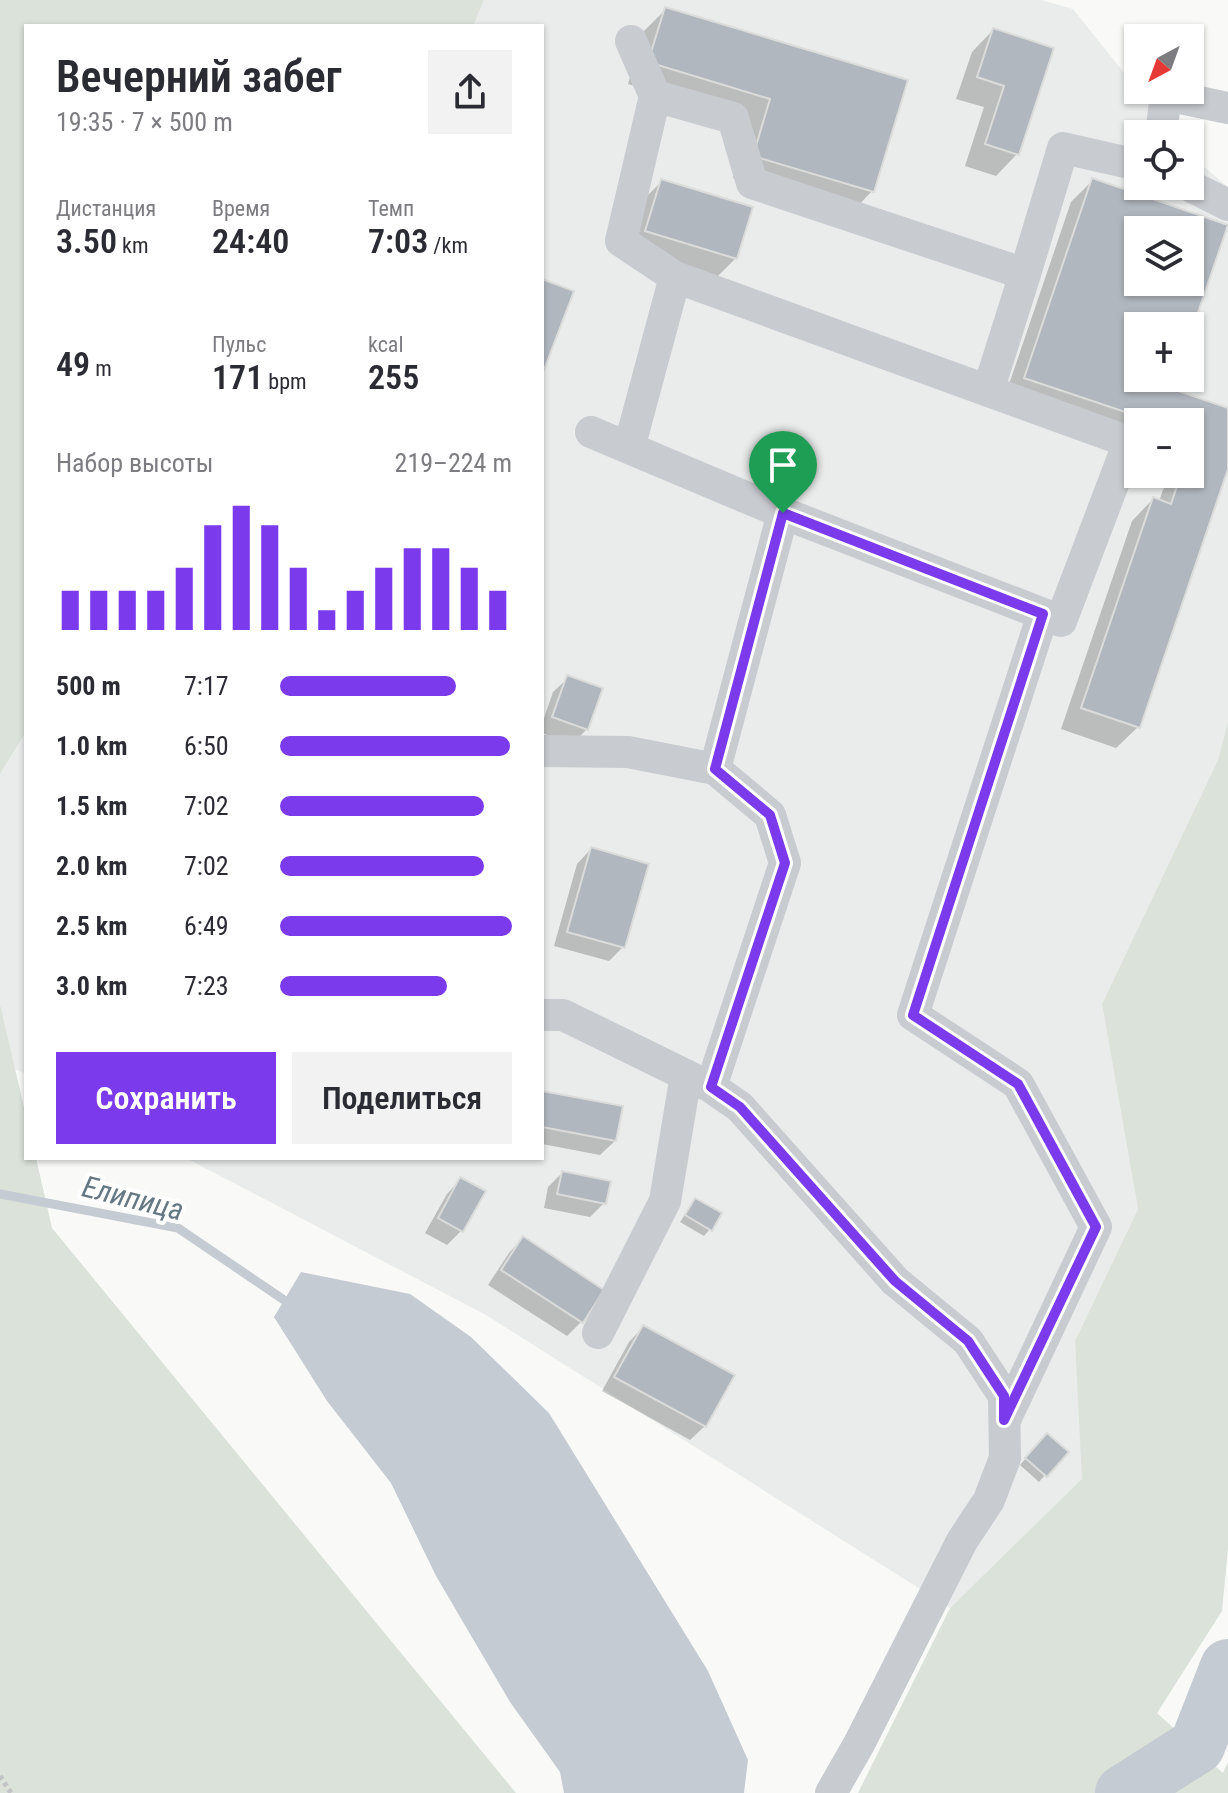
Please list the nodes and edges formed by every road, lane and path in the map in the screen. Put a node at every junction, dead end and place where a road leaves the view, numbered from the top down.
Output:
1 (631, 41) dead end
2 (655, 96) junction
3 (1228, 108) edge
4 (1163, 120) edge
5 (1124, 162) edge
6 (1204, 193) edge
7 (1228, 205) edge
8 (1025, 274) junction
9 (675, 277) junction
10 (988, 391) junction
11 (591, 432) dead end
12 (629, 448) junction
13 (783, 513) junction
14 (1043, 614) junction
15 (544, 751) edge
16 (715, 769) junction
17 (544, 1015) edge
18 (698, 1081) junction
19 (598, 1333) dead end
20 (1004, 1420) junction
21 (0, 1776) edge
22 (11, 1793) edge
23 (831, 1793) edge

1 - 2 street
2 - 8 street
2 - 9 street
3 - 4 street
5 - 8 street
6 - 7 street
8 - 10 street
9 - 10 street
9 - 12 street
10 - 14 street
11 - 12 street
12 - 13 street
13 - 14 street
13 - 16 street
14 - 20 street
15 - 16 street
16 - 18 street
17 - 18 street
18 - 19 street
18 - 20 street
20 - 23 street
21 - 22 path

